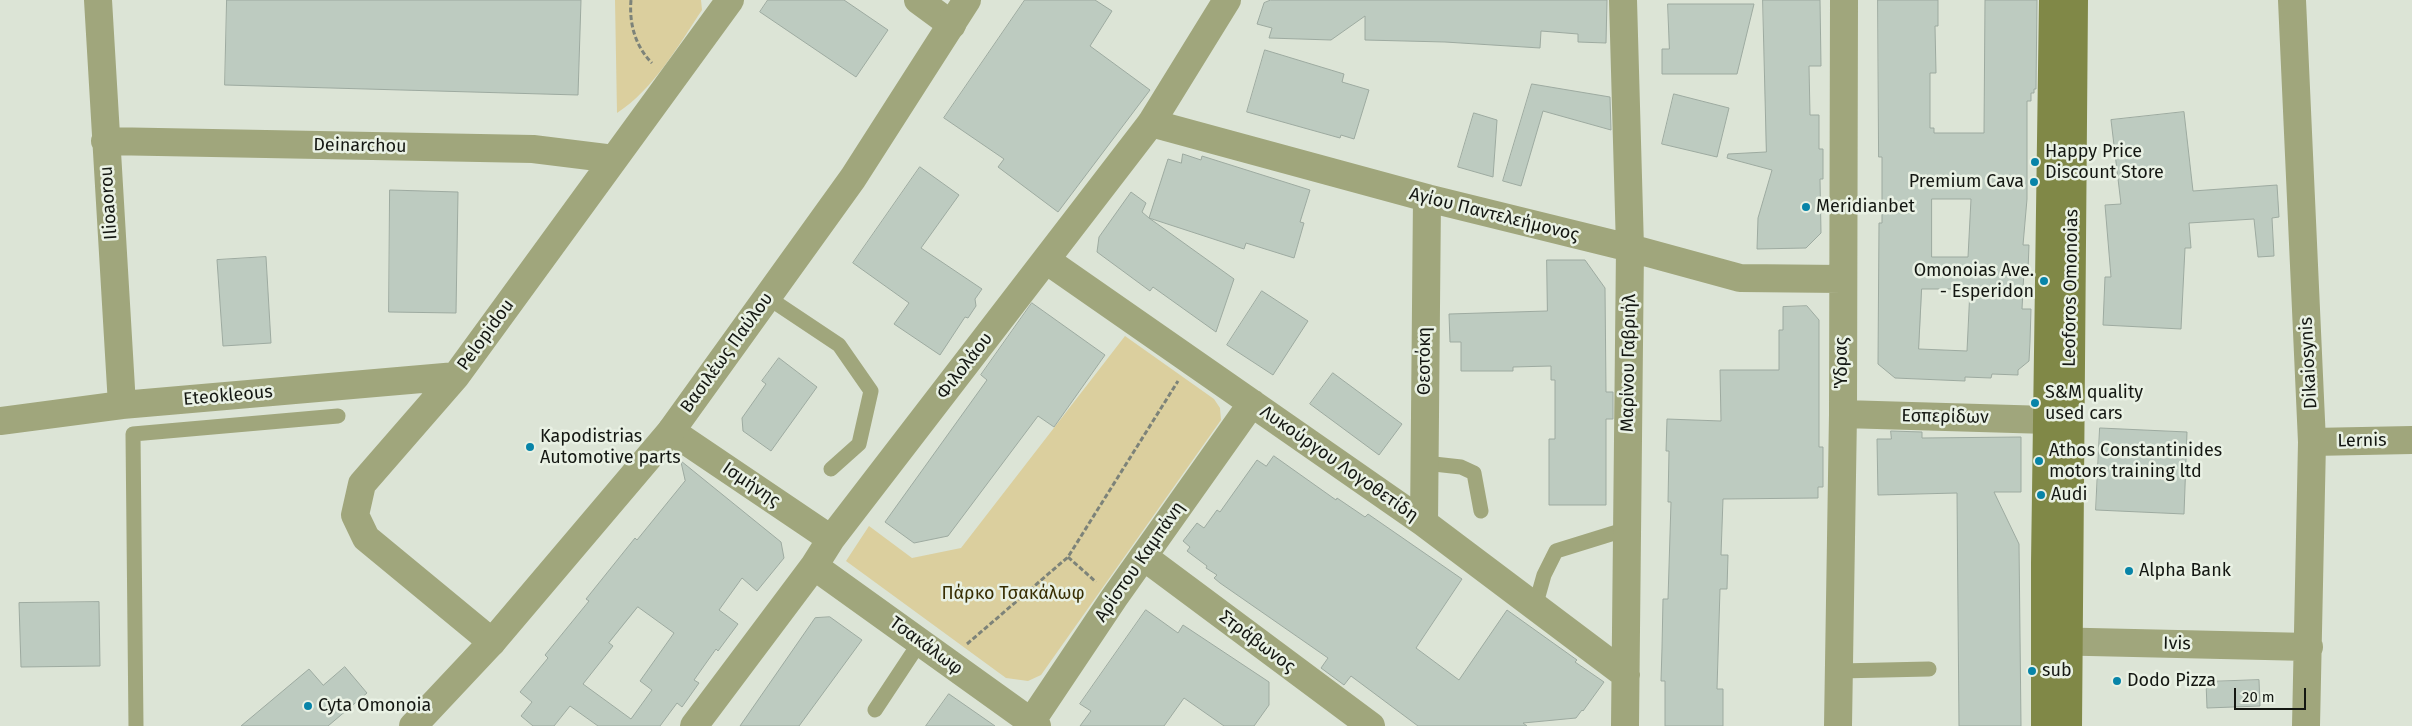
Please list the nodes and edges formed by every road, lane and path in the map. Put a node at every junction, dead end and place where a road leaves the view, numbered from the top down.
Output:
1 (98, 0) edge
2 (631, 0) edge
3 (730, 0) edge
4 (918, 0) edge
5 (967, 0) edge
6 (1227, 0) edge
7 (1623, 0) edge
8 (1844, 0) edge
9 (2053, 0) edge
10 (2074, 0) edge
11 (2292, 0) edge
12 (952, 24) junction
13 (671, 80) junction
14 (1151, 123) junction
15 (106, 141) junction
16 (614, 159) junction
17 (1427, 198) junction
18 (1630, 248) junction
19 (1046, 260) junction
20 (1842, 280) junction
21 (767, 297) junction
22 (1190, 361) junction
23 (456, 376) junction
24 (1252, 403) junction
25 (122, 405) junction
26 (1843, 414) junction
27 (338, 416) dead end
28 (2048, 420) junction
29 (0, 421) edge
30 (671, 431) junction
31 (2412, 440) edge
32 (2312, 442) junction
33 (1424, 462) junction
34 (831, 469) dead end
35 (1481, 511) dead end
36 (1424, 523) junction
37 (1627, 529) junction
38 (831, 539) junction
39 (1068, 557) junction
40 (1144, 557) junction
41 (814, 566) junction
42 (1114, 598) junction
43 (1535, 607) junction
44 (2058, 641) junction
45 (492, 642) junction
46 (920, 642) junction
47 (2309, 647) junction
48 (942, 658) junction
49 (1929, 669) dead end
50 (1839, 671) junction
51 (1626, 675) junction
52 (874, 710) dead end
53 (1034, 724) edge
54 (136, 726) edge
55 (413, 726) edge
56 (694, 726) edge
57 (1371, 726) edge
58 (1625, 726) edge
59 (1838, 726) edge
60 (2045, 726) edge
61 (2068, 726) edge
62 (2306, 726) edge

1 - 15 street, Ilioaorou
2 - 13 path
3 - 13 street, Pelopidou
4 - 12 street
5 - 12 street, Βασιλέως Παύλου
6 - 14 street, Φιλολάου
7 - 18 street, Μαρίνου Γαβριήλ
8 - 20 street, Ύδρας
9 - 28 main road, Leoforos Omonoias
10 - 44 main road, Leoforos Omonoias
11 - 32 street, Dikaiosynis
12 - 21 street, Βασιλέως Παύλου
13 - 16 street, Pelopidou
14 - 17 street, Αγίου Παντελεήμονος
14 - 19 street, Φιλολάου
15 - 16 street, Deinarchou
15 - 25 street, Ilioaorou
16 - 23 street, Pelopidou
17 - 18 street, Αγίου Παντελεήμονος
17 - 33 street, Θεοτόκη
18 - 20 street, Αγίου Παντελεήμονος
18 - 37 street, Μαρίνου Γαβριήλ
19 - 22 street, Λυκούργου Λογοθετίδη
19 - 38 street, Φιλολάου
20 - 26 street, Ύδρας
21 - 30 street, Βασιλέως Παύλου
21 - 34 lane
22 - 24 street, Λυκούργου Λογοθετίδη
22 - 39 path
23 - 25 street, Eteokleous
23 - 45 street, Pelopidou
24 - 36 street, Λυκούργου Λογοθετίδη
24 - 40 street, Αρίστου Καμπάνη
25 - 29 street, Eteokleous
26 - 28 street, Εσπερίδων
26 - 50 street, Ύδρας
27 - 54 lane
28 - 44 main road, Leoforos Omonoias
30 - 38 street, Ισμήνης
30 - 45 street, Βασιλέως Παύλου
31 - 32 street, Lernis
32 - 47 street, Dikaiosynis
33 - 35 lane
33 - 36 street, Θεοτόκη
36 - 43 street, Λυκούργου Λογοθετίδη
37 - 43 lane
37 - 51 street, Μαρίνου Γαβριήλ
38 - 41 street, Φιλολάου
39 - 42 path
39 - 48 path
40 - 42 street, Αρίστου Καμπάνη
40 - 57 street, Στράβωνος
41 - 46 street, Τσακάλωφ
41 - 56 street, Φιλολάου
42 - 53 street, Αρίστου Καμπάνη
43 - 51 street, Λυκούργου Λογοθετίδη
44 - 47 street, Ivis
44 - 60 main road, Leoforos Omonoias
44 - 61 main road, Leoforos Omonoias
45 - 55 street, Βασιλέως Παύλου
46 - 48 street, Τσακάλωφ
46 - 52 lane
47 - 62 street, Dikaiosynis
48 - 53 street, Τσακάλωφ
49 - 50 lane
50 - 59 street, Ύδρας
51 - 58 street, Μαρίνου Γαβριήλ

